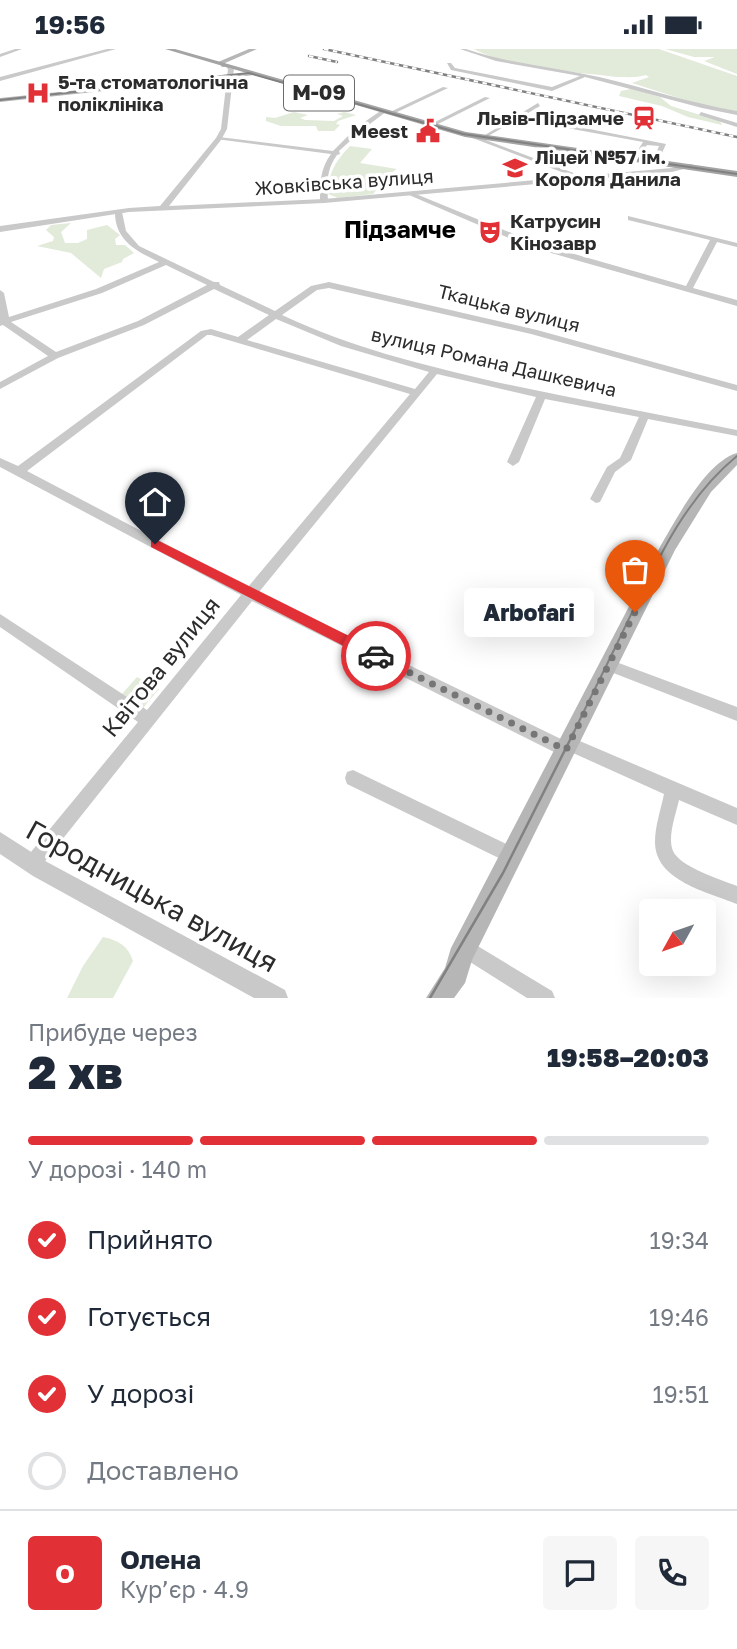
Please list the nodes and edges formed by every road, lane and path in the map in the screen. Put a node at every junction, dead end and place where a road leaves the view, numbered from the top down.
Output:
1 (113, 49) edge
2 (168, 49) edge
3 (254, 49) edge
4 (462, 49) edge
5 (18, 50) edge
6 (0, 55) edge
7 (449, 64) dead end
8 (225, 68) junction
9 (587, 76) junction
10 (0, 79) edge
11 (445, 88) dead end
12 (487, 98) dead end
13 (666, 99) junction
14 (0, 100) edge
15 (538, 106) dead end
16 (388, 112) junction
17 (737, 113) edge
18 (518, 117) junction
19 (432, 125) junction
20 (737, 125) edge
21 (465, 134) junction
22 (483, 137) junction
23 (219, 139) junction
24 (652, 142) junction
25 (338, 153) junction
26 (636, 157) junction
27 (656, 161) junction
28 (691, 166) junction
29 (737, 174) edge
30 (585, 179) junction
31 (411, 194) junction
32 (324, 201) junction
33 (163, 208) junction
34 (118, 212) junction
35 (631, 218) dead end
36 (0, 229) edge
37 (714, 240) junction
38 (737, 245) edge
39 (167, 262) junction
40 (216, 284) junction
41 (688, 290) junction
42 (0, 293) edge
43 (737, 303) edge
44 (277, 314) junction
45 (3, 322) edge
46 (240, 340) junction
47 (55, 356) junction
48 (435, 370) junction
49 (0, 386) edge
50 (737, 388) edge
51 (417, 393) junction
52 (542, 395) junction
53 (645, 415) junction
54 (737, 433) edge
55 (737, 458) edge
56 (0, 462) edge
57 (513, 462) dead end
58 (18, 472) junction
59 (596, 499) dead end
60 (250, 594) junction
61 (0, 620) edge
62 (608, 665) junction
63 (737, 714) edge
64 (148, 720) junction
65 (568, 747) junction
66 (353, 778) dead end
67 (673, 791) junction
68 (737, 817) edge
69 (0, 842) edge
70 (513, 856) junction
71 (32, 864) junction
72 (737, 895) edge
73 (463, 953) junction
74 (277, 998) edge
75 (427, 998) edge
76 (439, 998) edge
77 (545, 998) edge

1 - 10 street
2 - 8 main road
3 - 8 main road
4 - 9 street
5 - 6 street
7 - 9 street
8 - 14 main road
8 - 16 main road, М-09
8 - 23 street
9 - 13 street
11 - 16 street
12 - 19 street
13 - 17 street
13 - 20 street
15 - 18 street
16 - 19 main road, М-09
16 - 25 street
18 - 22 street
18 - 24 street
19 - 21 main road, М-09
21 - 22 main road, М-09
21 - 30 street
22 - 26 main road, М-09
23 - 25 street
23 - 33 street
24 - 26 street
24 - 27 street
25 - 32 street
26 - 27 main road, М-09
27 - 28 main road, М-09
28 - 29 main road, М-09
28 - 30 street, Жовківська вулиця
30 - 31 street, Жовківська вулиця
31 - 32 street, Жовківська вулиця
31 - 41 street
32 - 33 street, Жовківська вулиця
33 - 34 street, Жовківська вулиця
34 - 36 street, Жовківська вулиця
34 - 39 street, вулиця Романа Дашкевича
35 - 37 street
37 - 38 street
37 - 41 street
39 - 40 street, вулиця Романа Дашкевича
39 - 45 street
40 - 44 street, вулиця Романа Дашкевича
40 - 47 street
41 - 43 street
42 - 45 street
44 - 46 street
44 - 48 street, вулиця Романа Дашкевича
44 - 50 street, Ткацька вулиця
45 - 47 street
46 - 51 street
46 - 58 street
47 - 49 street
48 - 51 street, Квітова вулиця
48 - 52 street, вулиця Романа Дашкевича
51 - 60 street, Квітова вулиця
52 - 53 street, вулиця Романа Дашкевича
52 - 57 street
53 - 54 street, вулиця Романа Дашкевича
53 - 59 street
55 - 62 main road
56 - 58 street
58 - 60 street
60 - 64 street, Квітова вулиця
60 - 65 street
61 - 64 street
62 - 63 street
62 - 65 main road
64 - 71 street, Квітова вулиця
65 - 67 street
65 - 70 main road
66 - 70 street
67 - 68 street
67 - 72 street
69 - 71 street, Городницька вулиця
70 - 73 main road
71 - 74 street, Городницька вулиця
73 - 75 main road
73 - 76 main road
73 - 77 street

